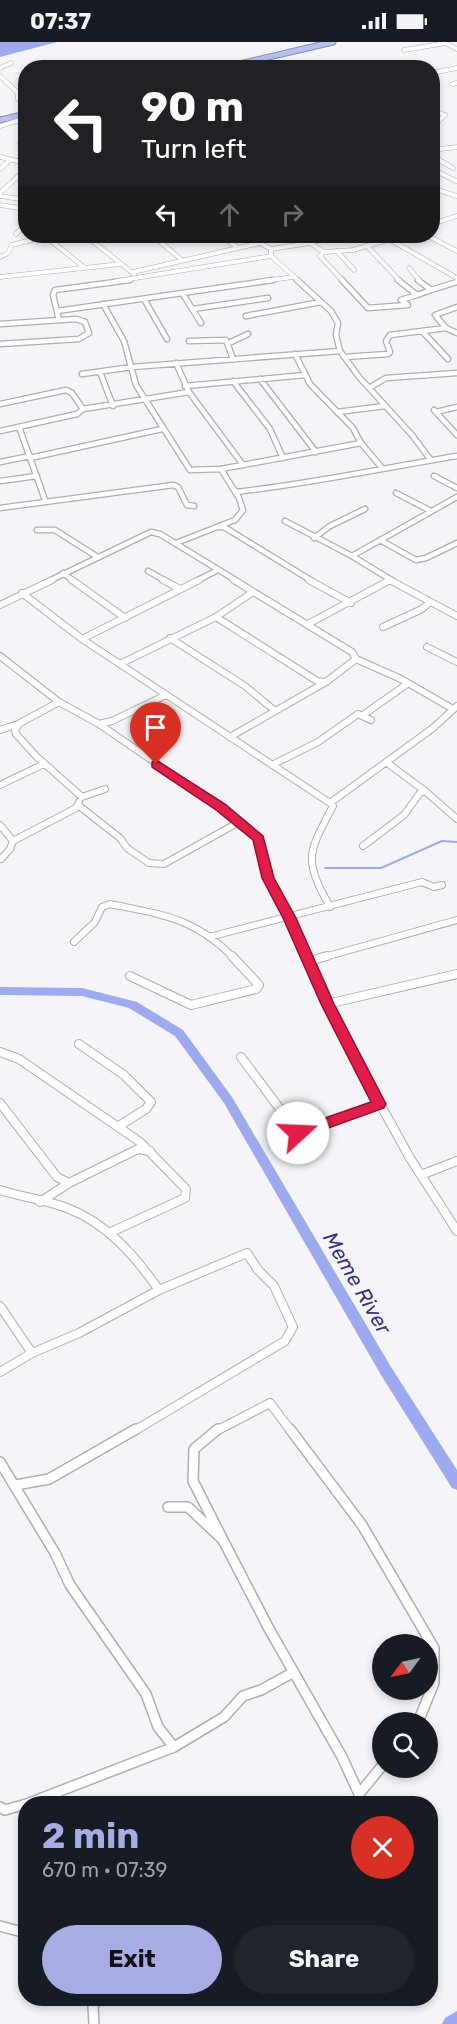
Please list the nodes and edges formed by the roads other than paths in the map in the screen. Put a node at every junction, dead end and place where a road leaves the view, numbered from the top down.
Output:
1 (333, 42) edge
2 (341, 42) edge
3 (444, 43) edge
4 (312, 48) junction
5 (457, 49) edge
6 (404, 50) dead end
7 (258, 60) edge
8 (263, 60) edge
9 (11, 63) dead end
10 (0, 68) edge
11 (457, 68) edge
12 (440, 71) edge
13 (0, 76) edge
14 (18, 99) edge
15 (18, 116) edge
16 (18, 118) edge
17 (0, 119) edge
18 (0, 126) edge
19 (457, 147) edge
20 (440, 149) edge
21 (0, 157) edge
22 (10, 159) junction
23 (18, 161) edge
24 (440, 161) edge
25 (453, 168) dead end
26 (0, 169) edge
27 (440, 173) edge
28 (18, 177) edge
29 (456, 181) edge
30 (440, 191) edge
31 (0, 195) edge
32 (457, 196) edge
33 (18, 198) edge
34 (0, 205) edge
35 (18, 208) edge
36 (457, 216) edge
37 (442, 220) edge
38 (440, 242) edge
39 (20, 243) edge
40 (55, 243) edge
41 (95, 243) edge
42 (161, 243) edge
43 (231, 243) edge
44 (261, 243) joint
45 (310, 243) joint
46 (378, 243) edge
47 (396, 243) edge
48 (368, 247) junction
49 (238, 248) junction
50 (271, 249) junction
51 (338, 251) junction
52 (457, 251) edge
53 (324, 252) junction
54 (271, 256) junction
55 (0, 257) edge
56 (182, 260) junction
57 (121, 264) junction
58 (85, 268) junction
59 (409, 268) dead end
60 (354, 270) dead end
61 (133, 272) junction
62 (0, 277) edge
63 (293, 278) junction
64 (137, 279) junction
65 (457, 280) edge
66 (431, 290) junction
67 (183, 294) junction
68 (417, 295) junction
69 (268, 298) dead end
70 (144, 299) junction
71 (321, 302) junction
72 (103, 304) junction
73 (457, 307) edge
74 (193, 309) junction
75 (57, 311) junction
76 (246, 316) dead end
77 (59, 320) junction
78 (201, 323) dead end
79 (0, 324) edge
80 (446, 328) junction
81 (422, 331) junction
82 (457, 333) edge
83 (248, 334) dead end
84 (167, 339) dead end
85 (189, 341) dead end
86 (229, 343) junction
87 (0, 344) edge
88 (339, 348) junction
89 (295, 354) junction
90 (345, 357) junction
91 (233, 359) junction
92 (448, 360) dead end
93 (176, 363) junction
94 (132, 367) junction
95 (100, 372) junction
96 (457, 373) edge
97 (82, 375) dead end
98 (305, 375) junction
99 (260, 380) junction
100 (233, 381) junction
101 (185, 386) junction
102 (369, 388) junction
103 (189, 392) junction
104 (145, 399) junction
105 (0, 404) edge
106 (113, 406) junction
107 (385, 406) junction
108 (457, 407) edge
109 (83, 409) junction
110 (337, 412) junction
111 (19, 427) junction
112 (162, 429) junction
113 (1, 430) edge
114 (457, 435) edge
115 (361, 443) junction
116 (315, 452) junction
117 (457, 456) edge
118 (30, 457) junction
119 (283, 458) junction
120 (430, 459) junction
121 (0, 462) edge
122 (243, 465) junction
123 (382, 468) junction
124 (221, 469) junction
125 (37, 476) junction
126 (434, 476) dead end
127 (0, 481) edge
128 (457, 488) edge
129 (235, 492) junction
130 (396, 493) dead end
131 (457, 497) edge
132 (45, 500) junction
133 (194, 506) dead end
134 (0, 508) edge
135 (365, 509) dead end
136 (430, 511) junction
137 (285, 521) dead end
138 (217, 527) junction
139 (37, 530) dead end
140 (314, 538) junction
141 (380, 540) junction
142 (176, 543) junction
143 (457, 543) edge
144 (96, 556) junction
145 (352, 556) junction
146 (218, 570) junction
147 (148, 571) dead end
148 (63, 573) junction
149 (390, 580) junction
150 (180, 589) junction
151 (253, 592) junction
152 (22, 593) junction
153 (351, 603) junction
154 (429, 603) junction
155 (0, 604) edge
156 (457, 616) edge
157 (216, 617) junction
158 (125, 618) junction
159 (308, 624) junction
160 (383, 627) dead end
161 (82, 639) junction
162 (170, 639) junction
163 (427, 646) dead end
164 (356, 659) junction
165 (1, 661) edge
166 (457, 662) edge
167 (120, 664) junction
168 (317, 684) junction
169 (407, 684) junction
170 (166, 695) junction
171 (59, 702) junction
172 (455, 708) edge
173 (274, 710) junction
174 (363, 715) junction
175 (371, 720) dead end
176 (20, 723) junction
177 (99, 723) junction
178 (0, 730) edge
179 (230, 737) junction
180 (386, 762) junction
181 (45, 764) junction
182 (272, 765) junction
183 (0, 785) edge
184 (105, 789) dead end
185 (425, 791) junction
186 (82, 797) junction
187 (330, 803) junction
188 (78, 805) junction
189 (457, 819) edge
190 (239, 822) junction
191 (0, 825) edge
192 (13, 841) junction
193 (363, 846) dead end
194 (1, 859) edge
195 (442, 885) dead end
196 (330, 907) junction
197 (290, 918) junction
198 (457, 920) edge
199 (209, 937) junction
200 (74, 942) dead end
201 (309, 961) junction
202 (457, 974) edge
203 (130, 976) dead end
204 (327, 1004) junction
205 (79, 1044) dead end
206 (0, 1052) edge
207 (241, 1057) dead end
208 (0, 1103) edge
209 (379, 1104) junction
210 (119, 1126) junction
211 (139, 1145) junction
212 (457, 1161) edge
213 (421, 1175) junction
214 (69, 1183) junction
215 (0, 1190) edge
216 (40, 1202) junction
217 (457, 1231) edge
218 (109, 1233) junction
219 (159, 1290) junction
220 (0, 1306) edge
221 (32, 1353) junction
222 (0, 1372) edge
223 (0, 1462) edge
224 (16, 1485) junction
225 (168, 1507) dead end
226 (223, 1540) junction
227 (294, 1672) junction
228 (422, 1712) edge
229 (174, 1747) junction
230 (373, 1778) edge
231 (51, 1796) edge
232 (358, 1796) edge
233 (360, 1796) edge
234 (0, 1807) edge
235 (18, 1807) edge
236 (0, 1926) edge
237 (18, 1931) edge
238 (93, 2006) edge
239 (94, 2024) edge

1 - 4 highway
2 - 4 highway
3 - 5 street
3 - 6 street
4 - 7 highway
4 - 8 highway
9 - 10 street
11 - 12 street
13 - 14 street
15 - 17 highway
16 - 18 street
19 - 20 street
21 - 22 street
22 - 23 street
22 - 26 street
24 - 25 street
27 - 29 street
28 - 31 street
30 - 32 street
31 - 33 street
34 - 35 street
36 - 37 street
38 - 52 street
39 - 55 street
40 - 58 street
41 - 57 street
42 - 56 street
43 - 49 street
44 - 49 street
44 - 50 street
45 - 50 street
45 - 53 street
46 - 48 street
47 - 65 street
48 - 51 street
48 - 68 street
49 - 56 street
50 - 54 street
51 - 53 street
51 - 60 street
53 - 68 street
54 - 63 street
54 - 64 street
56 - 61 street
57 - 58 street
57 - 61 street
58 - 62 street
59 - 66 street
61 - 64 street
63 - 67 street
63 - 71 street
64 - 75 street
65 - 66 street
66 - 68 street
67 - 70 street
67 - 74 street
69 - 74 street
70 - 72 street
70 - 84 street
71 - 76 street
71 - 88 street
72 - 75 street
72 - 94 street
73 - 80 street
74 - 78 street
75 - 77 street
77 - 79 street
77 - 87 street
80 - 81 street
80 - 82 street
81 - 90 street
81 - 92 street
83 - 86 street
85 - 86 street
86 - 91 street
88 - 89 street
88 - 90 street
89 - 91 street
89 - 98 street
90 - 102 street
91 - 93 street
93 - 94 street
93 - 101 street
94 - 95 street
94 - 104 street
95 - 97 street
95 - 106 street
96 - 102 street
98 - 99 street
98 - 110 street
99 - 100 street
99 - 116 street
100 - 101 street
100 - 119 street
101 - 103 street
102 - 107 street
103 - 104 street
103 - 122 street
104 - 106 street
104 - 112 street
105 - 109 street
106 - 109 street
107 - 110 street
107 - 120 street
108 - 114 street
109 - 111 street
110 - 115 street
111 - 113 street
111 - 118 street
112 - 118 street
112 - 124 street
115 - 116 street
115 - 123 street
116 - 119 street
117 - 120 street
118 - 121 street
118 - 125 street
119 - 122 street
120 - 123 street
122 - 124 street
123 - 129 street
124 - 129 street
125 - 127 street
125 - 132 street
126 - 128 street
129 - 138 street
130 - 136 street
131 - 136 street
132 - 133 street
132 - 134 street
135 - 140 street
136 - 141 street
137 - 140 street
138 - 142 street
138 - 153 street
139 - 144 street
140 - 145 street
141 - 143 street
141 - 145 street
142 - 144 street
142 - 146 street
144 - 148 street
145 - 149 street
146 - 150 street
146 - 151 street
147 - 150 street
148 - 152 street
148 - 158 street
149 - 153 street
149 - 154 street
150 - 158 street
151 - 157 street
151 - 159 street
152 - 155 street
152 - 161 street
153 - 159 street
154 - 156 street
154 - 160 street
157 - 162 street
157 - 168 street
158 - 161 street
159 - 164 street
161 - 167 street
162 - 167 street
162 - 173 street
163 - 166 street
164 - 168 street
164 - 169 street
165 - 171 street
167 - 170 street
168 - 173 street
169 - 172 street
169 - 174 street
170 - 177 street
170 - 179 street
171 - 176 street
171 - 177 street
172 - 180 street
173 - 179 street
174 - 175 street
174 - 182 street
176 - 178 street
176 - 181 street
177 - 190 street
179 - 182 street
180 - 185 street
180 - 187 street
181 - 183 street
181 - 186 street
182 - 187 street
184 - 186 street
185 - 189 street
185 - 193 street
186 - 188 street
187 - 196 street
188 - 190 street
188 - 192 street
190 - 197 street
191 - 192 street
192 - 194 street
195 - 196 street
196 - 197 street
197 - 199 street
197 - 201 street
198 - 201 street
199 - 200 street
199 - 203 street
201 - 204 street
202 - 204 street
204 - 209 street
205 - 210 street
206 - 210 street
207 - 209 street
208 - 214 street
209 - 213 street
210 - 211 street
211 - 214 street
211 - 218 street
212 - 213 street
213 - 217 street
214 - 216 street
215 - 216 street
216 - 218 street
218 - 219 street
219 - 221 street
219 - 224 street
220 - 221 street
221 - 222 street
223 - 224 street
224 - 229 street
225 - 226 street
226 - 227 street
226 - 228 street
227 - 229 street
227 - 232 street
229 - 231 street
230 - 233 street
234 - 235 street
236 - 237 street
238 - 239 street

